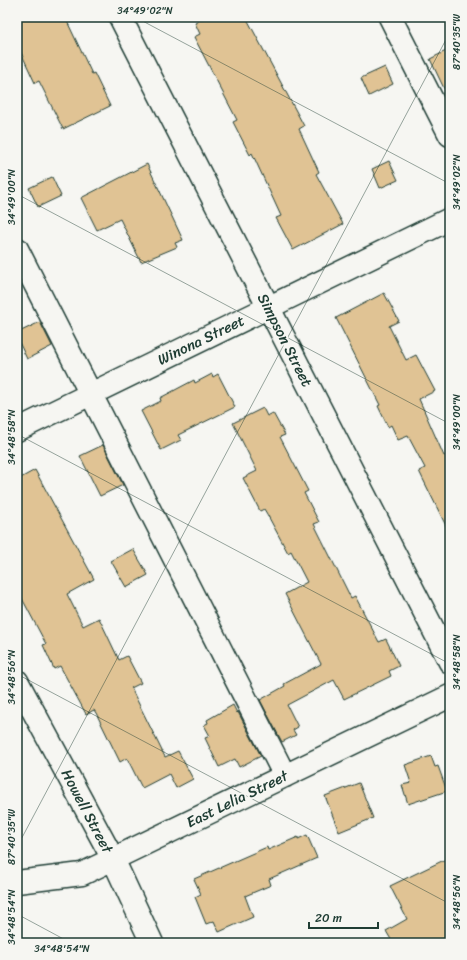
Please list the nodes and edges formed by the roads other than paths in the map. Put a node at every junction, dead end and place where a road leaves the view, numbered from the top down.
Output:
1 (120, 17) edge
2 (390, 17) edge
3 (450, 135) edge
4 (450, 219) edge
5 (17, 250) edge
6 (268, 308) junction
7 (89, 394) junction
8 (17, 430) edge
9 (450, 662) edge
10 (17, 681) edge
11 (450, 696) edge
12 (285, 776) junction
13 (113, 859) junction
14 (17, 882) edge
15 (152, 943) edge

1 - 6 street, Simpson Street
2 - 3 street
4 - 6 street, Winona Street
5 - 7 street
6 - 7 street, Winona Street
6 - 9 street, Simpson Street
7 - 8 street, Winona Street
7 - 12 street
10 - 13 street, Howell Street
11 - 12 street, East Lelia Street
12 - 13 street, East Lelia Street
13 - 14 street, East Lelia Street
13 - 15 street, Howell Street

